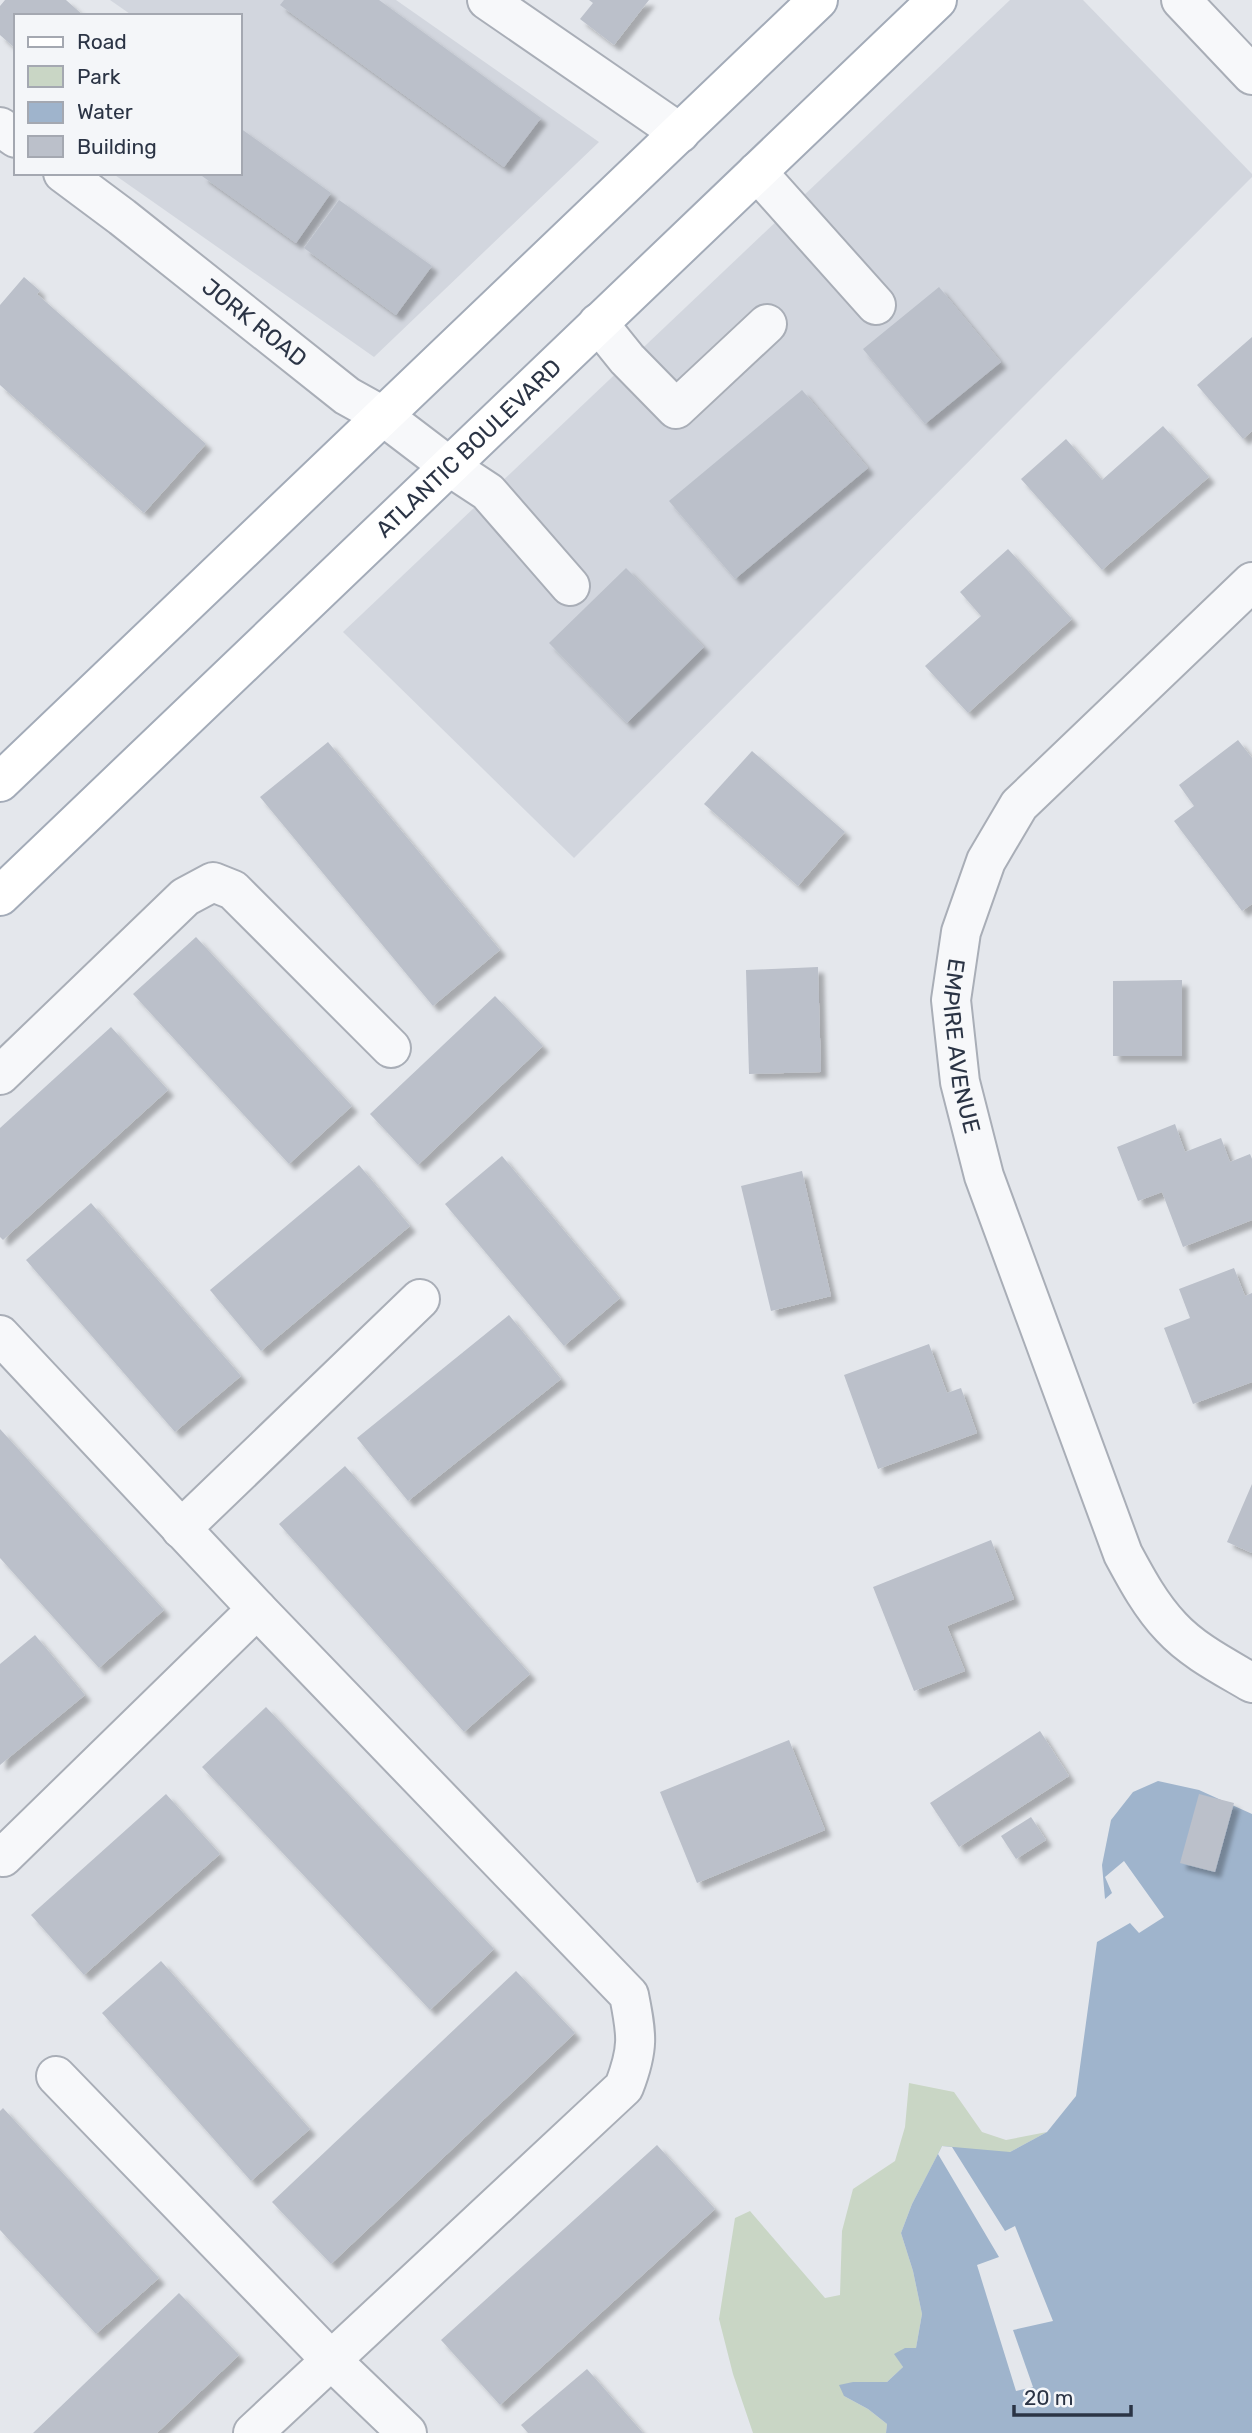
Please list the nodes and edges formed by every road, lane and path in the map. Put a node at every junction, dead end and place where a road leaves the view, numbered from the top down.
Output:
1 (487, 0) edge
2 (818, 0) edge
3 (937, 0) edge
4 (1181, 0) edge
5 (1252, 75) edge
6 (680, 133) junction
7 (757, 172) junction
8 (66, 175) edge
9 (876, 305) dead end
10 (598, 323) junction
11 (767, 324) dead end
12 (383, 415) junction
13 (450, 467) junction
14 (1252, 582) edge
15 (570, 586) dead end
16 (0, 782) edge
17 (0, 896) edge
18 (391, 1048) dead end
19 (0, 1075) edge
20 (420, 1299) dead end
21 (0, 1335) edge
22 (181, 1529) junction
23 (257, 1609) junction
24 (1252, 1683) edge
25 (3, 1857) dead end
26 (56, 2076) dead end
27 (331, 2360) junction
28 (253, 2433) edge
29 (407, 2433) edge

1 - 6 street
2 - 6 main road
3 - 7 main road, ATLANTIC BOULEVARD
4 - 5 street
6 - 12 main road
7 - 9 street
7 - 10 main road, ATLANTIC BOULEVARD
8 - 12 street, JORK ROAD
10 - 11 street
10 - 13 main road, ATLANTIC BOULEVARD
12 - 13 street, JORK ROAD
12 - 16 main road
13 - 15 street, JORK ROAD
13 - 17 main road, ATLANTIC BOULEVARD
14 - 24 street, EMPIRE AVENUE
18 - 19 street
20 - 22 street
21 - 22 street
22 - 23 street
23 - 25 street
23 - 27 street
26 - 27 street
27 - 28 street
27 - 29 street

